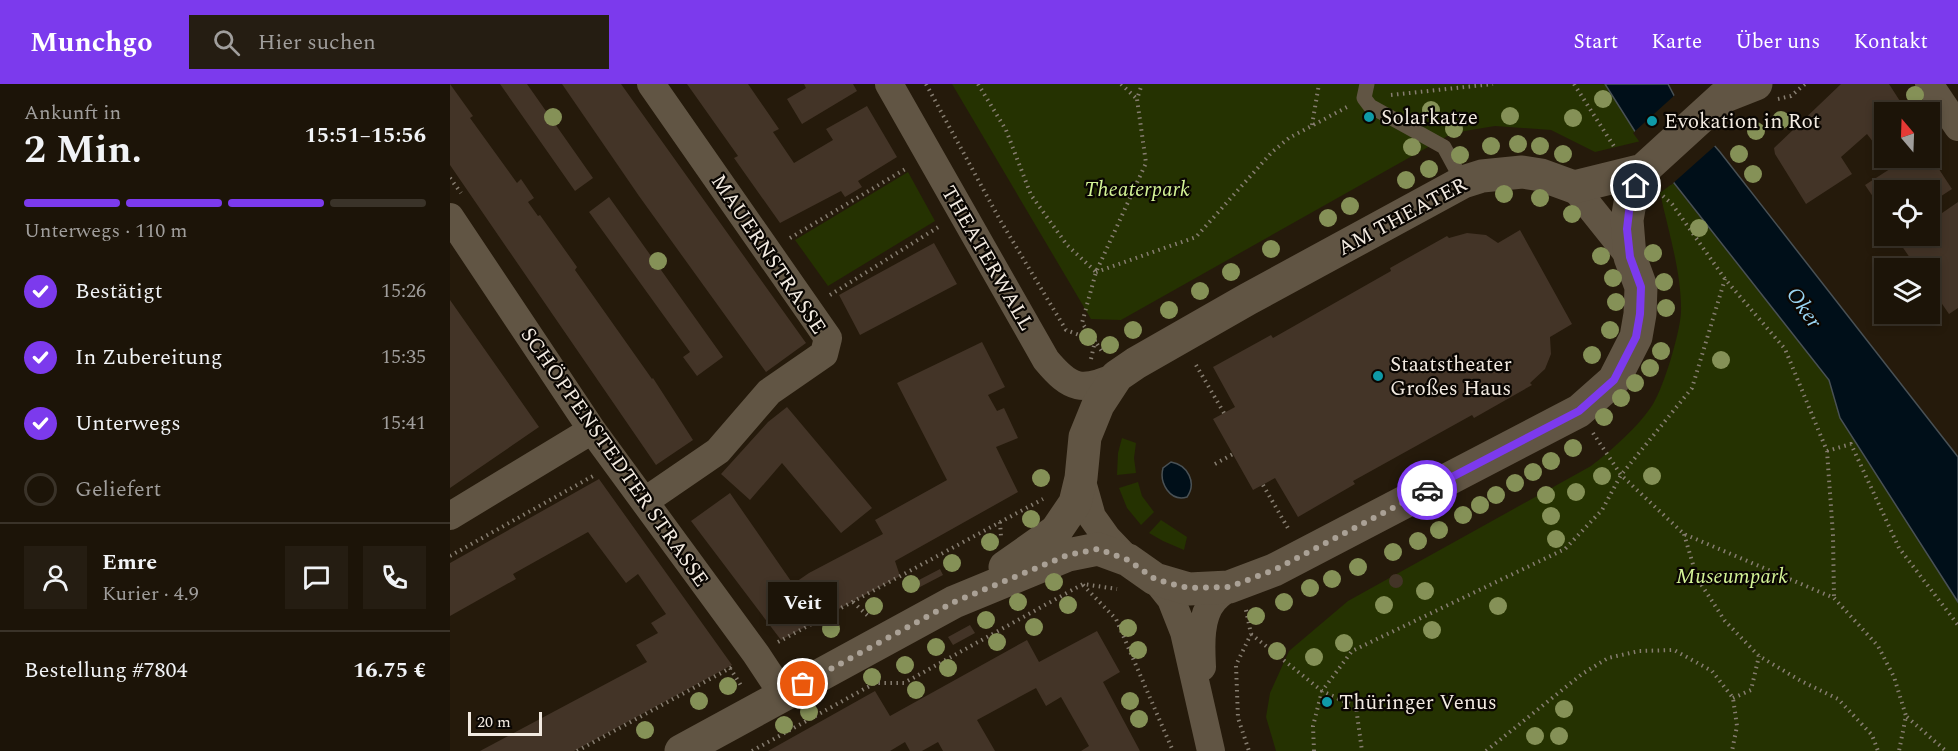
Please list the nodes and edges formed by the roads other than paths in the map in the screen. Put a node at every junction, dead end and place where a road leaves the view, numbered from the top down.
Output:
1 (651, 84) edge
2 (889, 84) edge
3 (1756, 84) edge
4 (1929, 84) edge
5 (1727, 90) edge
6 (1366, 91) edge
7 (1958, 127) edge
8 (1640, 171) junction
9 (1463, 182) junction
10 (1574, 187) junction
11 (450, 217) edge
12 (1630, 257) junction
13 (1117, 376) junction
14 (1077, 387) junction
15 (1090, 425) junction
16 (592, 430) junction
17 (1081, 478) junction
18 (645, 501) junction
19 (450, 516) edge
20 (1128, 560) junction
21 (1155, 579) junction
22 (1234, 586) junction
23 (954, 602) junction
24 (783, 695) junction
25 (1203, 720) junction
26 (681, 751) edge
27 (1211, 751) edge

1 - 18 street, MAUERNSTRASSE
2 - 14 street, THEATERWALL
3 - 5 street
4 - 7 street
5 - 8 street
6 - 9 lane
8 - 10 street
8 - 12 street
9 - 10 street, AM THEATER
9 - 13 street, AM THEATER
10 - 12 street, AM THEATER
11 - 16 street, SCHÖPPENSTEDTER STRASSE
12 - 22 street, AM THEATER
13 - 14 street
13 - 15 street, AM THEATER
14 - 15 street
15 - 17 street, AM THEATER
16 - 18 street, SCHÖPPENSTEDTER STRASSE
16 - 19 street
17 - 20 street, AM THEATER
17 - 23 street
18 - 24 street, SCHÖPPENSTEDTER STRASSE
20 - 21 street, AM THEATER
20 - 23 street
21 - 22 street, AM THEATER
21 - 25 street
22 - 25 street
23 - 24 street
24 - 26 street
25 - 27 street

